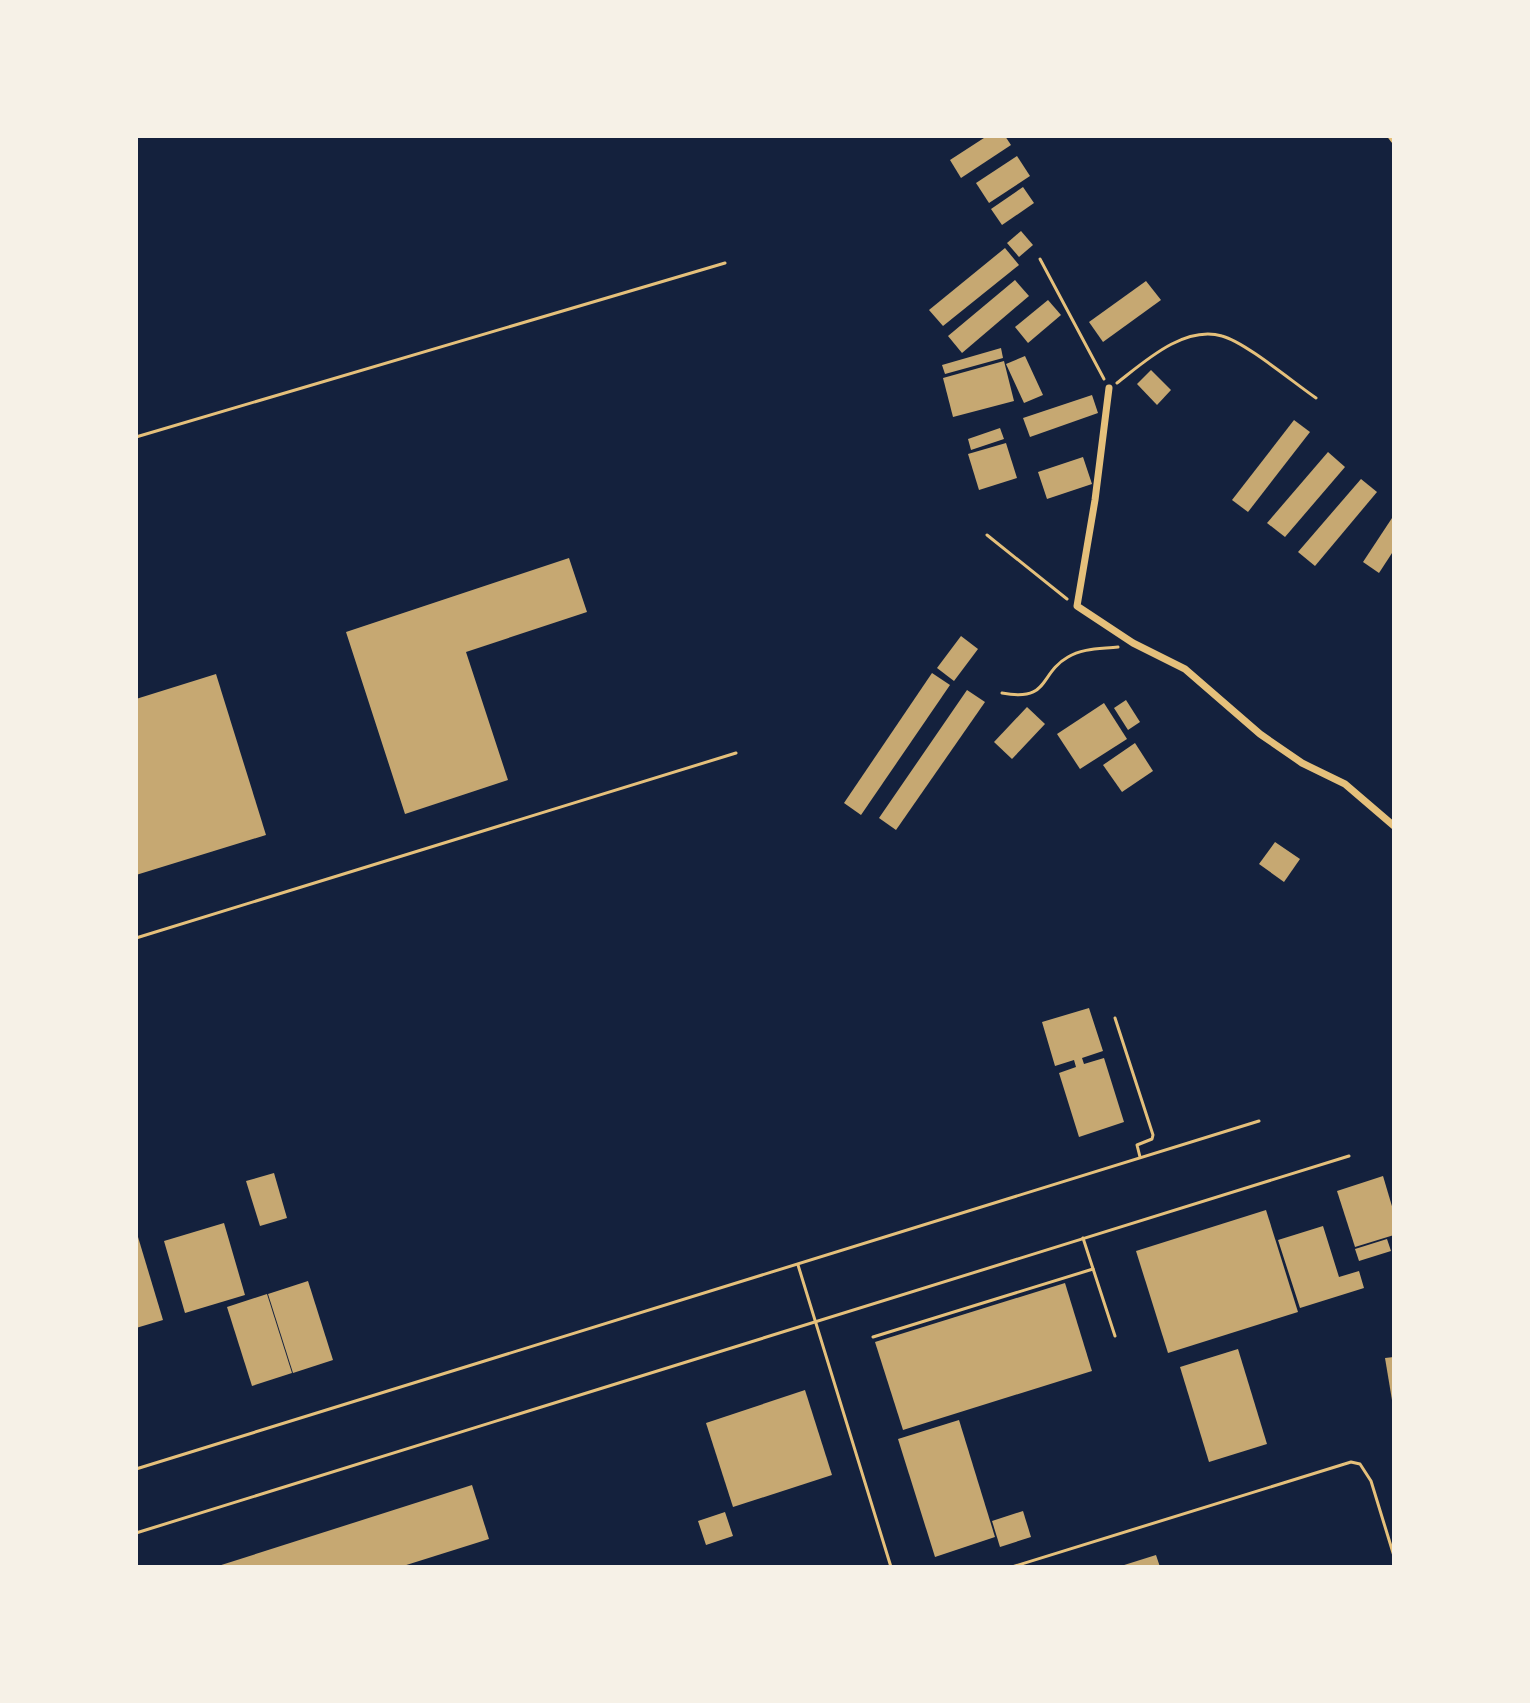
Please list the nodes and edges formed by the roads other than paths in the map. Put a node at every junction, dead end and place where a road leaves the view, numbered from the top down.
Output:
1 (725, 263) dead end
2 (1109, 388) road end
3 (136, 437) edge
4 (736, 753) dead end
5 (1394, 826) edge
6 (136, 938) edge
7 (1115, 1018) dead end
8 (1259, 1121) dead end
9 (1349, 1156) dead end
10 (1140, 1157) junction
11 (1083, 1238) junction
12 (798, 1264) junction
13 (1093, 1269) junction
14 (816, 1321) junction
15 (1115, 1336) dead end
16 (873, 1337) dead end
17 (136, 1469) edge
18 (136, 1533) edge
19 (1394, 1556) edge
20 (891, 1567) edge
21 (1012, 1567) edge

1 - 3 lane
2 - 5 street
4 - 6 lane
7 - 10 lane
8 - 10 lane
9 - 11 lane
10 - 12 lane
11 - 13 lane
11 - 14 lane
12 - 14 lane
12 - 17 lane
13 - 15 lane
13 - 16 lane
14 - 18 lane
14 - 20 lane
19 - 21 lane

